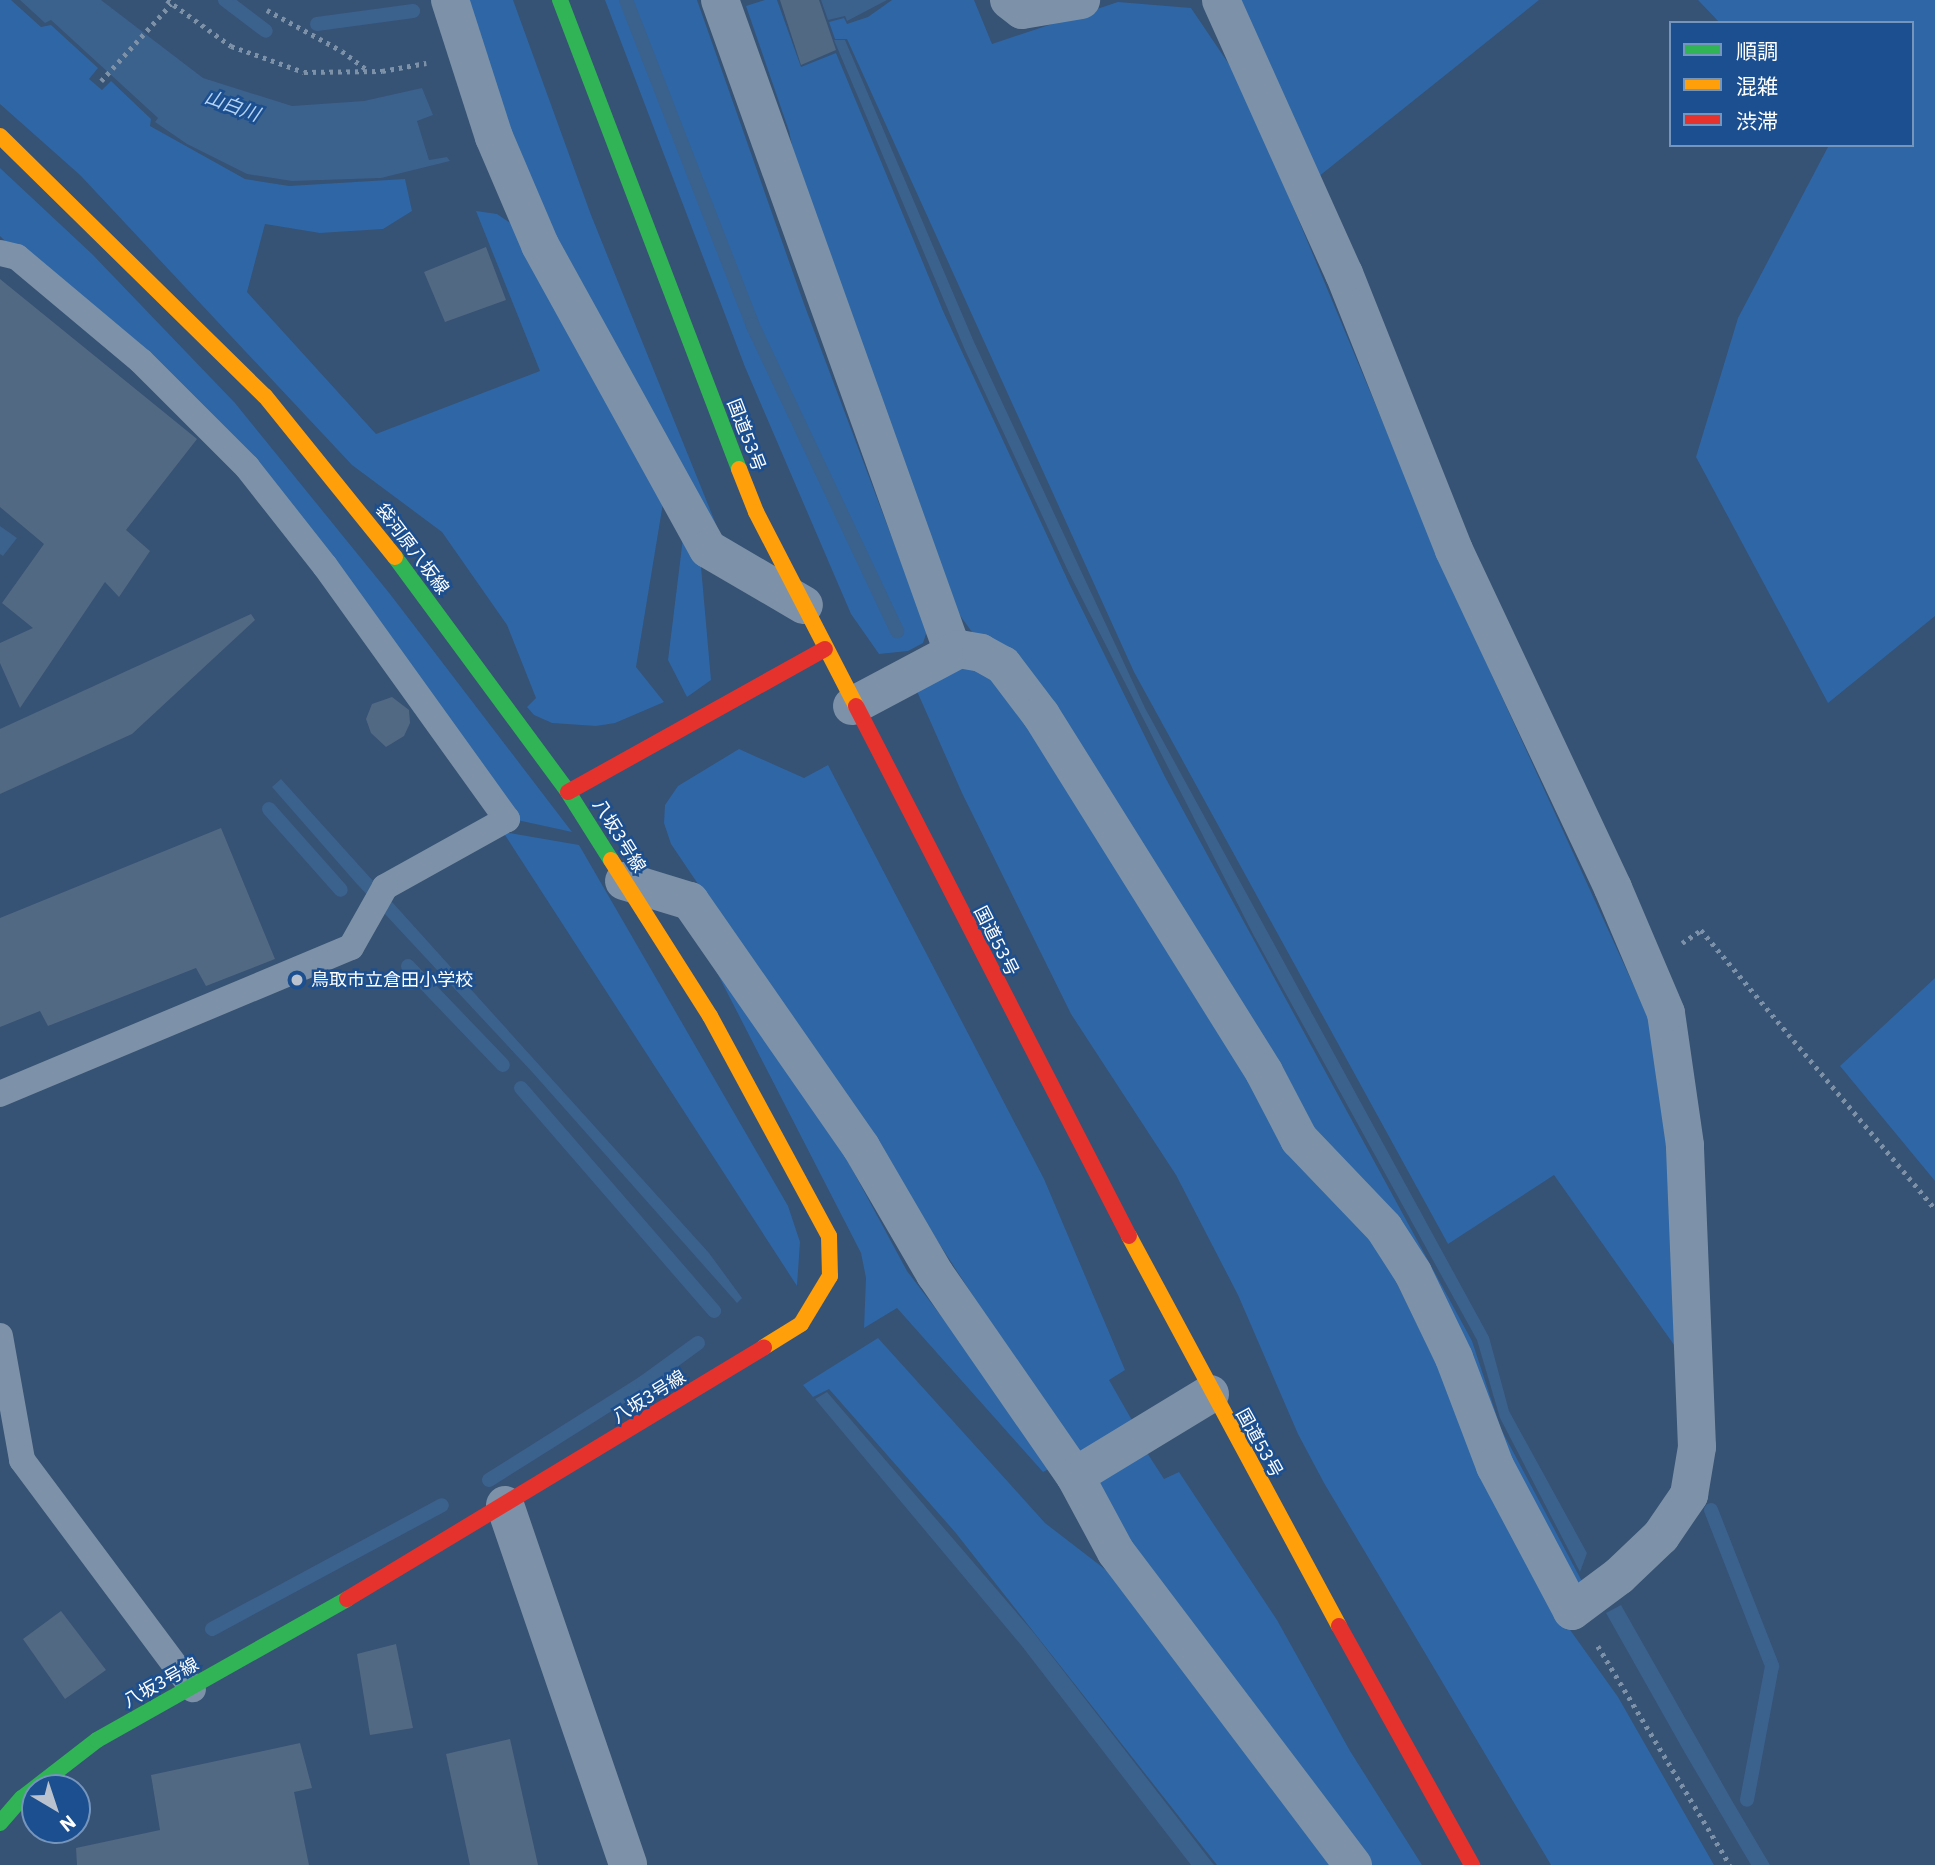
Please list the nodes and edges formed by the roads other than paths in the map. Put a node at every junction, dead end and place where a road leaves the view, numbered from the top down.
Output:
1 (450, 0) edge
2 (560, 0) edge
3 (720, 0) edge
4 (1009, 0) edge
5 (1081, 0) edge
6 (1221, 0) edge
7 (0, 136) edge
8 (0, 253) edge
9 (804, 605) junction
10 (825, 649) junction
11 (953, 652) junction
12 (852, 706) junction
13 (568, 792) junction
14 (624, 881) junction
15 (0, 1094) edge
16 (0, 1336) edge
17 (1210, 1394) junction
18 (1075, 1476) junction
19 (505, 1505) junction
20 (193, 1689) junction
21 (0, 1823) edge
22 (628, 1865) edge
23 (1353, 1865) edge
24 (1472, 1865) edge

1 - 9 street
2 - 9 main road, 国道53号
3 - 11 street
4 - 5 street
6 - 11 street
7 - 13 main road, 袋河原八坂線
8 - 15 lane
9 - 10 main road, 国道53号
10 - 12 main road, 国道53号
10 - 13 main road
11 - 12 street
12 - 17 main road, 国道53号
13 - 14 main road, 八坂3号線
14 - 18 street
14 - 19 main road, 八坂3号線
16 - 20 lane
17 - 18 street
17 - 24 main road, 国道53号
18 - 23 street
19 - 20 main road, 八坂3号線
19 - 22 street
20 - 21 main road, 八坂3号線

